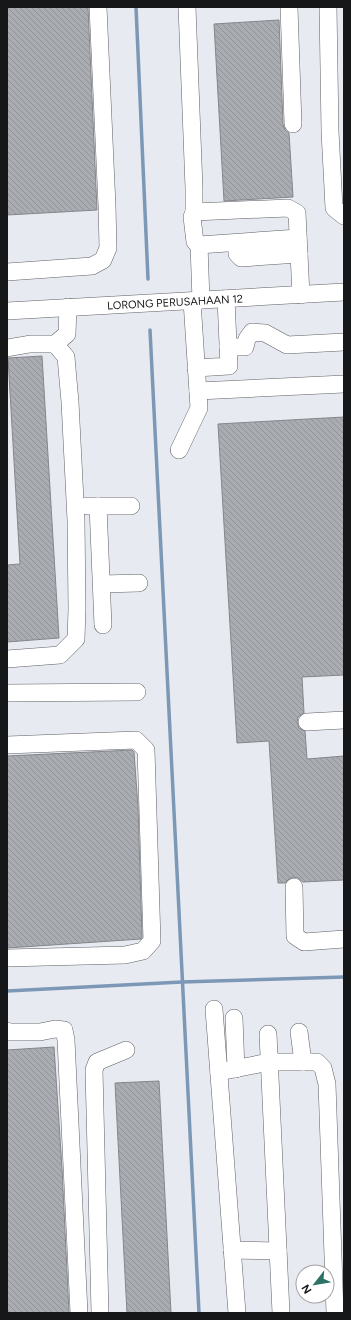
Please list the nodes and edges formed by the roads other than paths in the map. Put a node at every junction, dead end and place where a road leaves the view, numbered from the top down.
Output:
1 (98, 7) edge
2 (187, 7) edge
3 (289, 7) edge
4 (328, 7) edge
5 (293, 124) dead end
6 (194, 212) junction
7 (344, 216) edge
8 (199, 246) junction
9 (299, 246) junction
10 (7, 272) edge
11 (344, 292) edge
12 (301, 295) junction
13 (226, 299) junction
14 (196, 300) junction
15 (68, 308) junction
16 (7, 311) edge
17 (344, 342) edge
18 (55, 344) junction
19 (228, 347) junction
20 (7, 348) edge
21 (196, 368) junction
22 (344, 384) edge
23 (198, 390) junction
24 (178, 450) dead end
25 (98, 506) junction
26 (131, 506) dead end
27 (75, 507) junction
28 (139, 583) dead end
29 (102, 584) junction
30 (103, 625) dead end
31 (7, 659) edge
32 (137, 692) dead end
33 (7, 693) edge
34 (344, 720) edge
35 (307, 722) dead end
36 (7, 745) edge
37 (294, 887) dead end
38 (344, 939) edge
39 (7, 958) edge
40 (214, 1009) dead end
41 (234, 1018) dead end
42 (7, 1032) edge
43 (299, 1032) dead end
44 (268, 1034) dead end
45 (126, 1050) dead end
46 (269, 1062) junction
47 (303, 1062) junction
48 (227, 1070) junction
49 (232, 1250) junction
50 (278, 1251) junction
51 (79, 1313) edge
52 (100, 1313) edge
53 (237, 1313) edge
54 (281, 1313) edge
55 (335, 1313) edge

1 - 10 street
2 - 6 street
3 - 5 street
4 - 7 street
6 - 8 street
6 - 9 street
8 - 9 street
8 - 14 street
9 - 12 street
11 - 12 street, LORONG PERUSAHAAN 12
12 - 13 street, LORONG PERUSAHAAN 12
13 - 14 street, LORONG PERUSAHAAN 12
13 - 19 street
14 - 15 street, LORONG PERUSAHAAN 12
14 - 21 street
15 - 16 street, LORONG PERUSAHAAN 12
15 - 18 street
17 - 19 street
18 - 20 street
18 - 27 street
19 - 21 street
21 - 23 street
22 - 23 street
23 - 24 street
25 - 26 street
25 - 27 street
25 - 29 street
27 - 31 street
28 - 29 street
29 - 30 street
32 - 33 street
34 - 35 street
36 - 39 street
37 - 38 street
40 - 48 street
41 - 48 street
42 - 51 street
43 - 47 street
44 - 46 street
45 - 52 street
46 - 47 street
46 - 48 street
46 - 50 street
47 - 55 street
48 - 49 street
49 - 50 street
49 - 53 street
50 - 54 street

